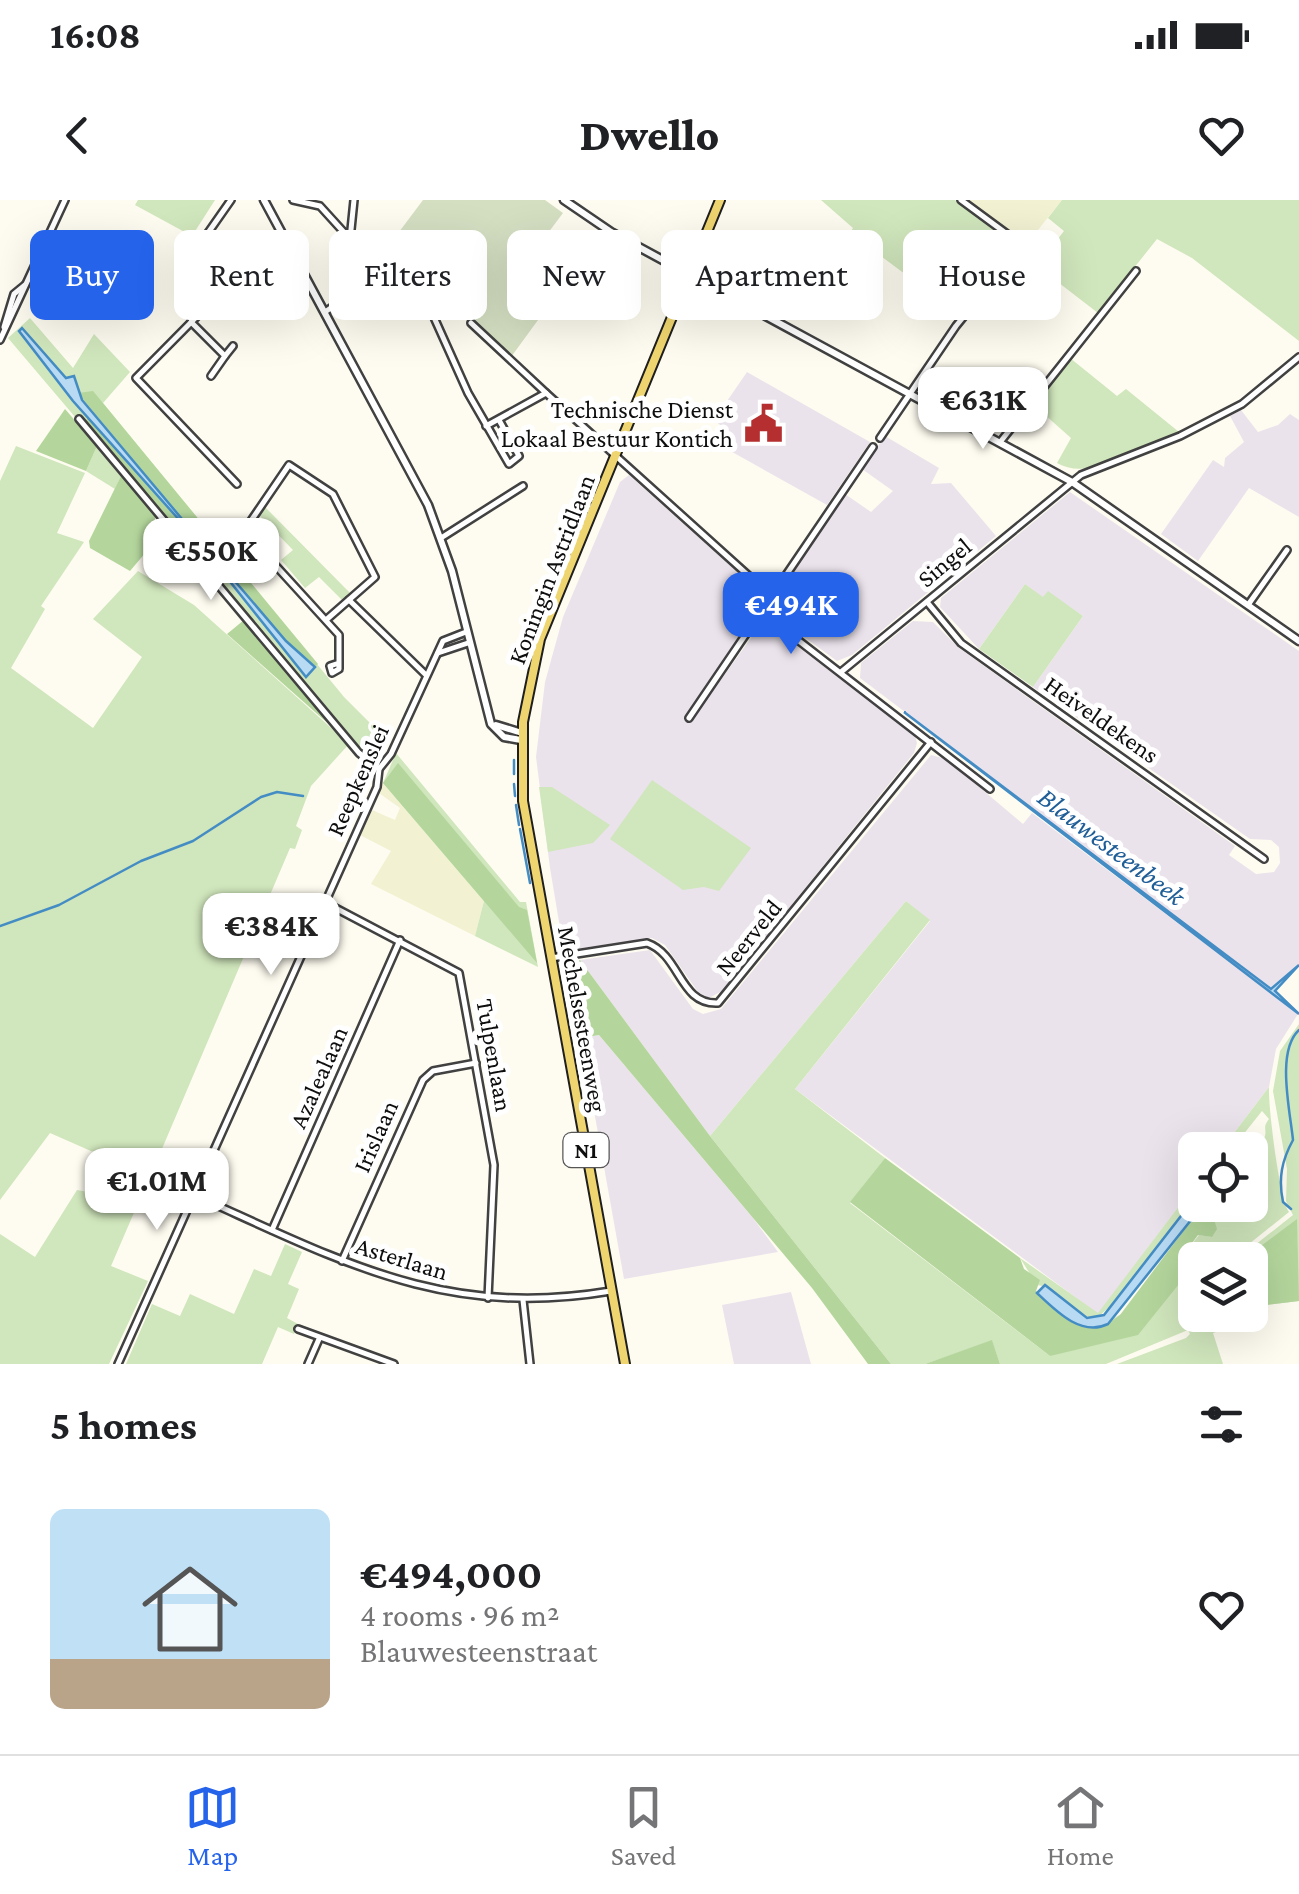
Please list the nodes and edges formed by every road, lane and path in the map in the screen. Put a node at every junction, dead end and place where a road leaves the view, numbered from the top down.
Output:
1 (65, 200) edge
2 (231, 200) edge
3 (264, 200) edge
4 (293, 200) edge
5 (354, 200) edge
6 (564, 200) edge
7 (720, 200) edge
8 (961, 200) edge
9 (342, 230) edge
10 (352, 230) edge
11 (708, 230) edge
12 (661, 257) edge
13 (1136, 270) dead end
14 (329, 309) edge
15 (322, 314) junction
16 (436, 320) edge
17 (672, 320) edge
18 (775, 320) edge
19 (191, 322) junction
20 (472, 323) dead end
21 (0, 340) edge
22 (233, 346) dead end
23 (225, 356) junction
24 (1299, 357) edge
25 (211, 376) dead end
26 (546, 393) junction
27 (910, 393) junction
28 (78, 420) dead end
29 (499, 420) junction
30 (486, 426) junction
31 (880, 438) dead end
32 (1001, 442) junction
33 (873, 447) dead end
34 (615, 457) junction
35 (1072, 482) junction
36 (237, 484) dead end
37 (522, 486) dead end
38 (442, 538) junction
39 (1287, 550) dead end
40 (769, 594) junction
41 (349, 600) junction
42 (926, 602) junction
43 (1248, 605) junction
44 (763, 613) junction
45 (326, 620) junction
46 (466, 632) junction
47 (1299, 641) edge
48 (468, 643) junction
49 (438, 653) junction
50 (336, 664) dead end
51 (841, 672) junction
52 (426, 675) junction
53 (688, 718) dead end
54 (522, 737) junction
55 (930, 742) junction
56 (378, 769) junction
57 (990, 788) dead end
58 (1264, 859) dead end
59 (324, 902) junction
60 (400, 940) junction
61 (552, 958) junction
62 (476, 1064) junction
63 (194, 1195) junction
64 (272, 1230) junction
65 (342, 1261) junction
66 (612, 1290) junction
67 (488, 1298) junction
68 (523, 1300) junction
69 (298, 1329) dead end
70 (320, 1339) junction
71 (118, 1364) edge
72 (308, 1364) edge
73 (394, 1364) edge
74 (530, 1364) edge
75 (624, 1364) edge

1 - 21 street
2 - 19 street
3 - 15 street
4 - 9 street
5 - 10 street
6 - 12 street
7 - 11 main road, Koningin Astridlaan / N1
8 - 27 street
13 - 32 street
14 - 15 street
15 - 38 street
16 - 30 street
17 - 34 main road, Koningin Astridlaan / N1
18 - 27 street
19 - 23 street
19 - 36 street
20 - 26 street
22 - 23 street
23 - 25 street
24 - 35 street, Singel
26 - 29 street
26 - 34 street
27 - 31 street
27 - 32 street
28 - 56 street
29 - 30 street
29 - 30 street
32 - 35 street
33 - 40 street
34 - 40 street
34 - 54 main road, Koningin Astridlaan / N1
35 - 42 street, Singel
35 - 43 street
37 - 38 street
38 - 46 street
39 - 43 street
40 - 44 street
41 - 45 street
41 - 45 street
41 - 52 street
42 - 51 street, Singel
42 - 58 street, Heiveldekens
43 - 47 street
44 - 51 street
44 - 53 street
45 - 50 street
46 - 48 street
46 - 49 street, Reepkenslei
48 - 49 street
48 - 54 street
49 - 52 street, Reepkenslei
51 - 55 street
52 - 56 street, Reepkenslei
54 - 61 main road, Mechelsesteenweg / N1
55 - 57 street
55 - 61 street, Neerveld
56 - 59 street, Reepkenslei
59 - 60 street, Tulpenlaan
59 - 63 street, Reepkenslei
60 - 62 street, Tulpenlaan
60 - 64 street, Azalealaan
61 - 66 main road, Mechelsesteenweg / N1
62 - 65 street, Irislaan
62 - 67 street, Tulpenlaan
63 - 64 street, Asterlaan
63 - 71 street, Reepkenslei
64 - 65 street, Asterlaan
65 - 67 street, Asterlaan
66 - 68 street, Asterlaan
66 - 75 main road, Mechelsesteenweg / N1
67 - 68 street, Asterlaan
68 - 74 street
69 - 70 street
70 - 72 street
70 - 73 street

